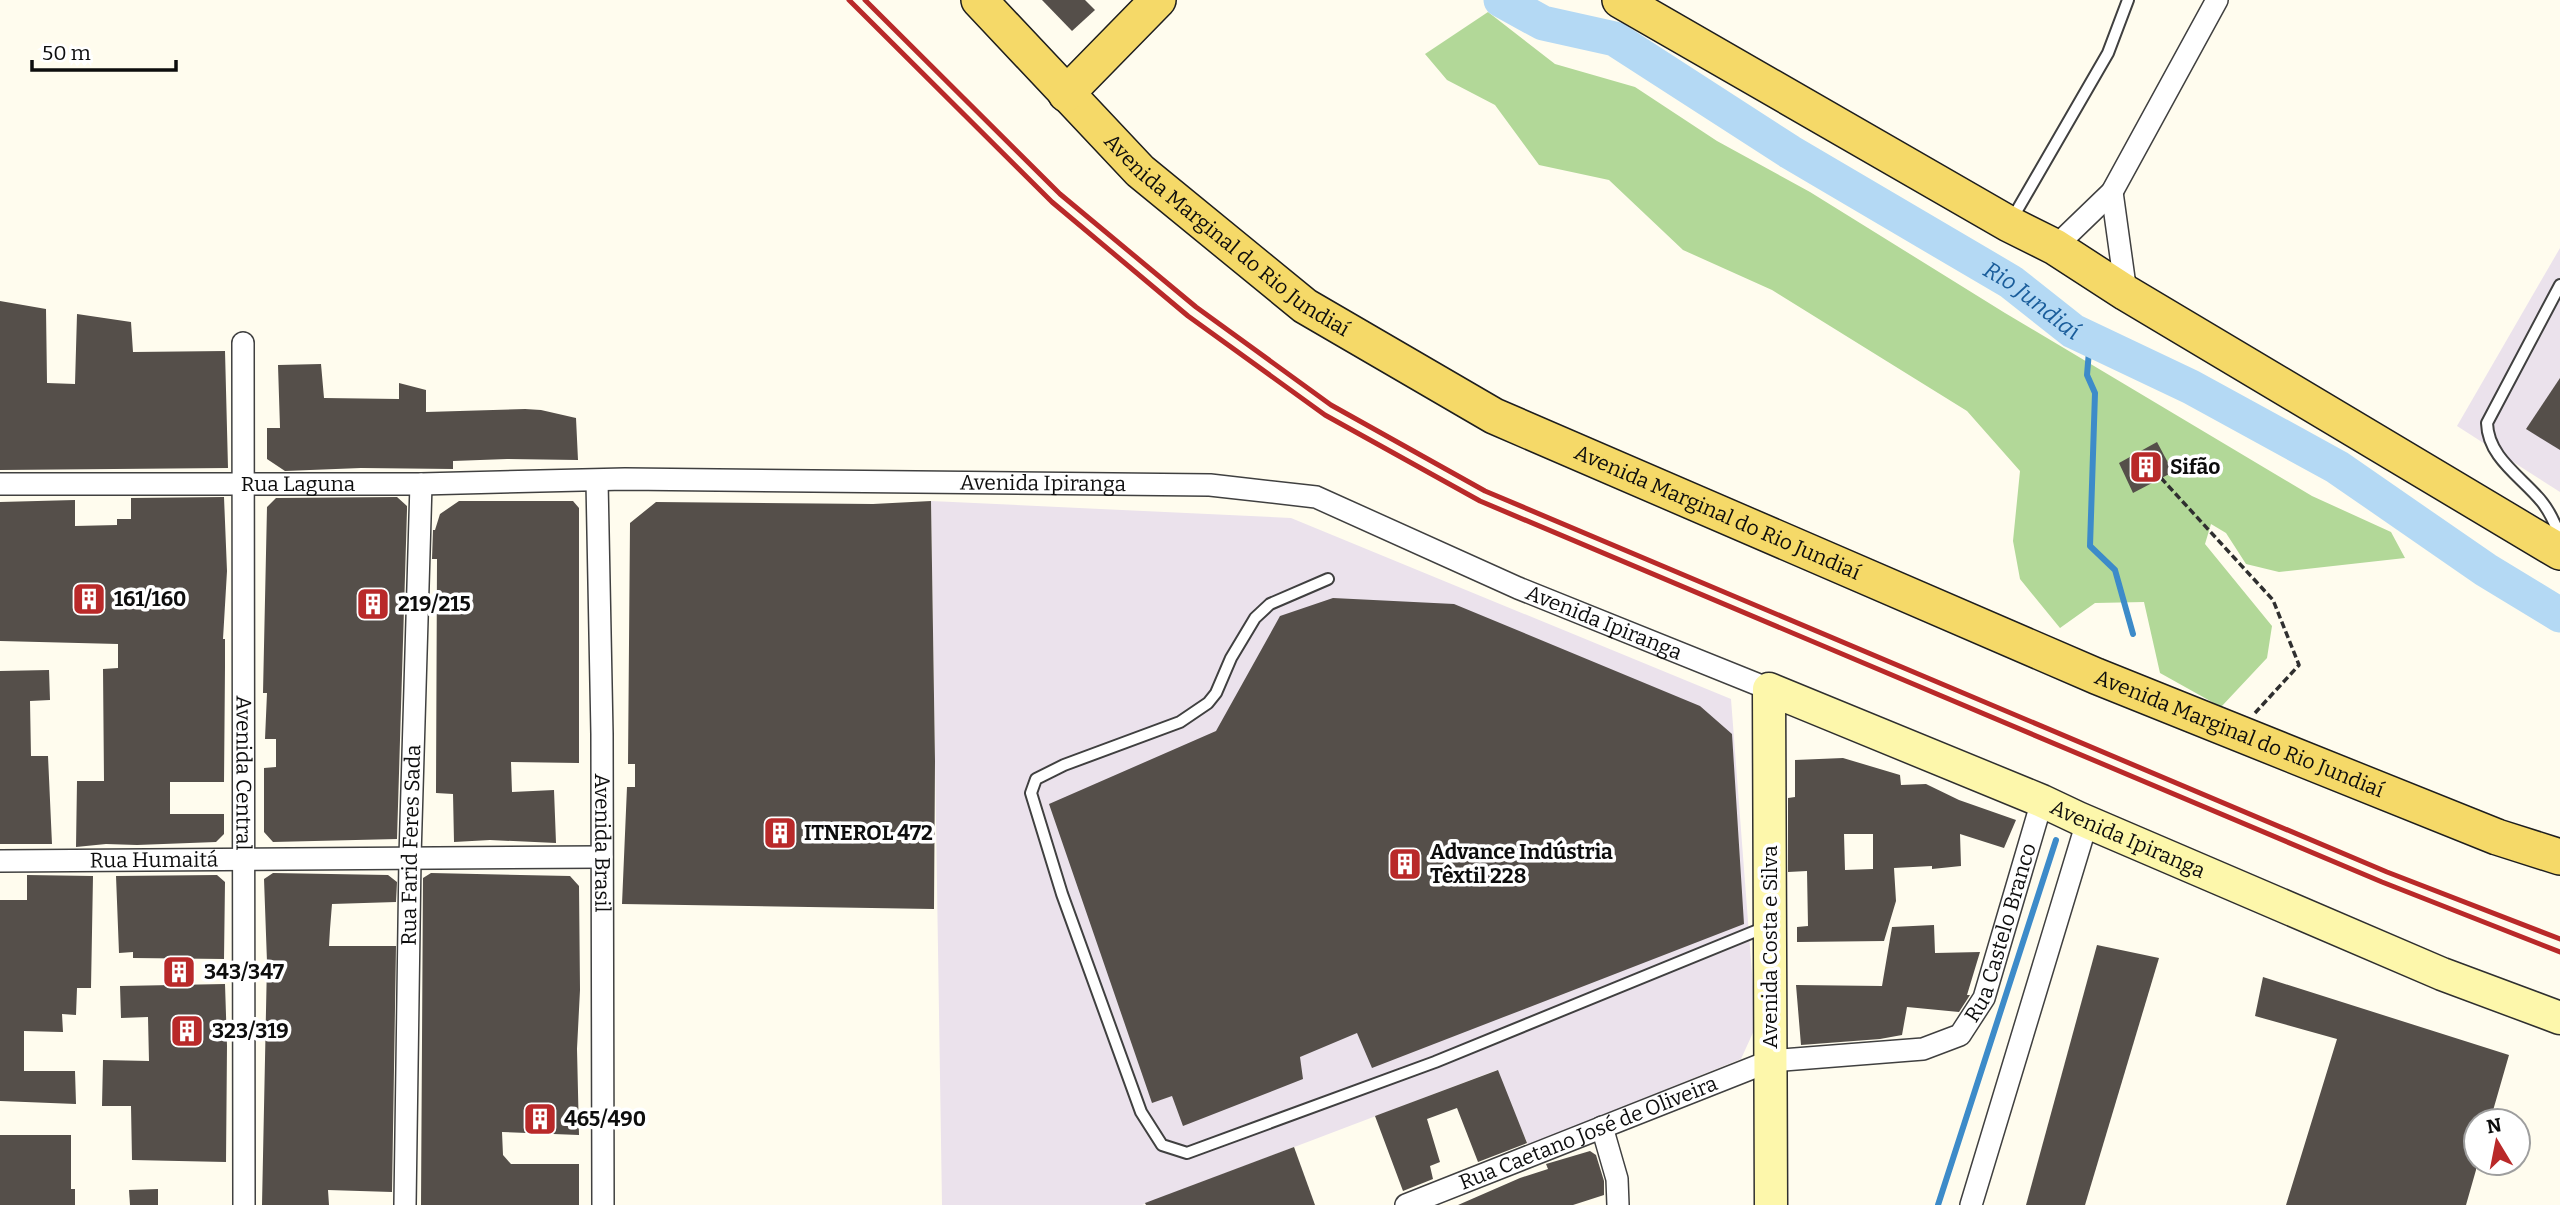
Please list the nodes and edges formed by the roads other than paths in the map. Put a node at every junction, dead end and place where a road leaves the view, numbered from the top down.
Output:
1 (979, 0) edge
2 (1158, 0) edge
3 (2128, 0) edge
4 (2217, 0) edge
5 (1630, 3) edge
6 (1066, 94) junction
7 (2112, 192) junction
8 (2009, 224) junction
9 (2055, 247) junction
10 (2560, 285) edge
11 (2126, 293) junction
12 (243, 343) dead end
13 (597, 481) junction
14 (0, 484) edge
15 (244, 484) junction
16 (421, 484) junction
17 (2560, 536) edge
18 (2560, 552) edge
19 (1328, 579) dead end
20 (1769, 689) junction
21 (2045, 802) junction
22 (2083, 820) junction
23 (411, 857) junction
24 (602, 857) junction
25 (2560, 858) edge
26 (245, 860) junction
27 (0, 861) edge
28 (1770, 926) junction
29 (2560, 1018) edge
30 (1770, 1061) junction
31 (1602, 1127) junction
32 (244, 1205) edge
33 (405, 1205) edge
34 (603, 1205) edge
35 (1406, 1205) edge
36 (1618, 1205) edge
37 (1771, 1205) edge
38 (1970, 1205) edge

1 - 6 main road, Avenida Marginal do Rio Jundiaí
2 - 6 main road
3 - 8 lane
4 - 7 street
5 - 8 main road
6 - 25 main road, Avenida Marginal do Rio Jundiaí
7 - 9 street
7 - 11 street
8 - 9 main road
9 - 11 main road
10 - 17 lane
11 - 18 main road
12 - 15 street, Avenida Central
13 - 16 street, Rua Laguna
13 - 20 street, Avenida Ipiranga
13 - 24 street, Avenida Brasil
14 - 15 street, Rua Laguna
15 - 16 street, Rua Laguna
15 - 26 street, Avenida Central
16 - 23 street, Rua Farid Feres Sada
19 - 28 lane
20 - 21 main road, Avenida Ipiranga
20 - 28 main road, Avenida Costa e Silva
21 - 22 main road, Avenida Ipiranga
21 - 30 street, Rua Castelo Branco
22 - 29 main road, Avenida Ipiranga
22 - 38 street
23 - 24 street, Rua Humaitá
23 - 26 street, Rua Humaitá
23 - 33 street, Rua Farid Feres Sada
24 - 34 street, Avenida Brasil
26 - 27 street, Rua Humaitá
26 - 32 street, Avenida Central
28 - 30 main road, Avenida Costa e Silva
30 - 31 street, Rua Caetano José de Oliveira
30 - 37 main road, Avenida Costa e Silva
31 - 35 street, Rua Caetano José de Oliveira
31 - 36 street

